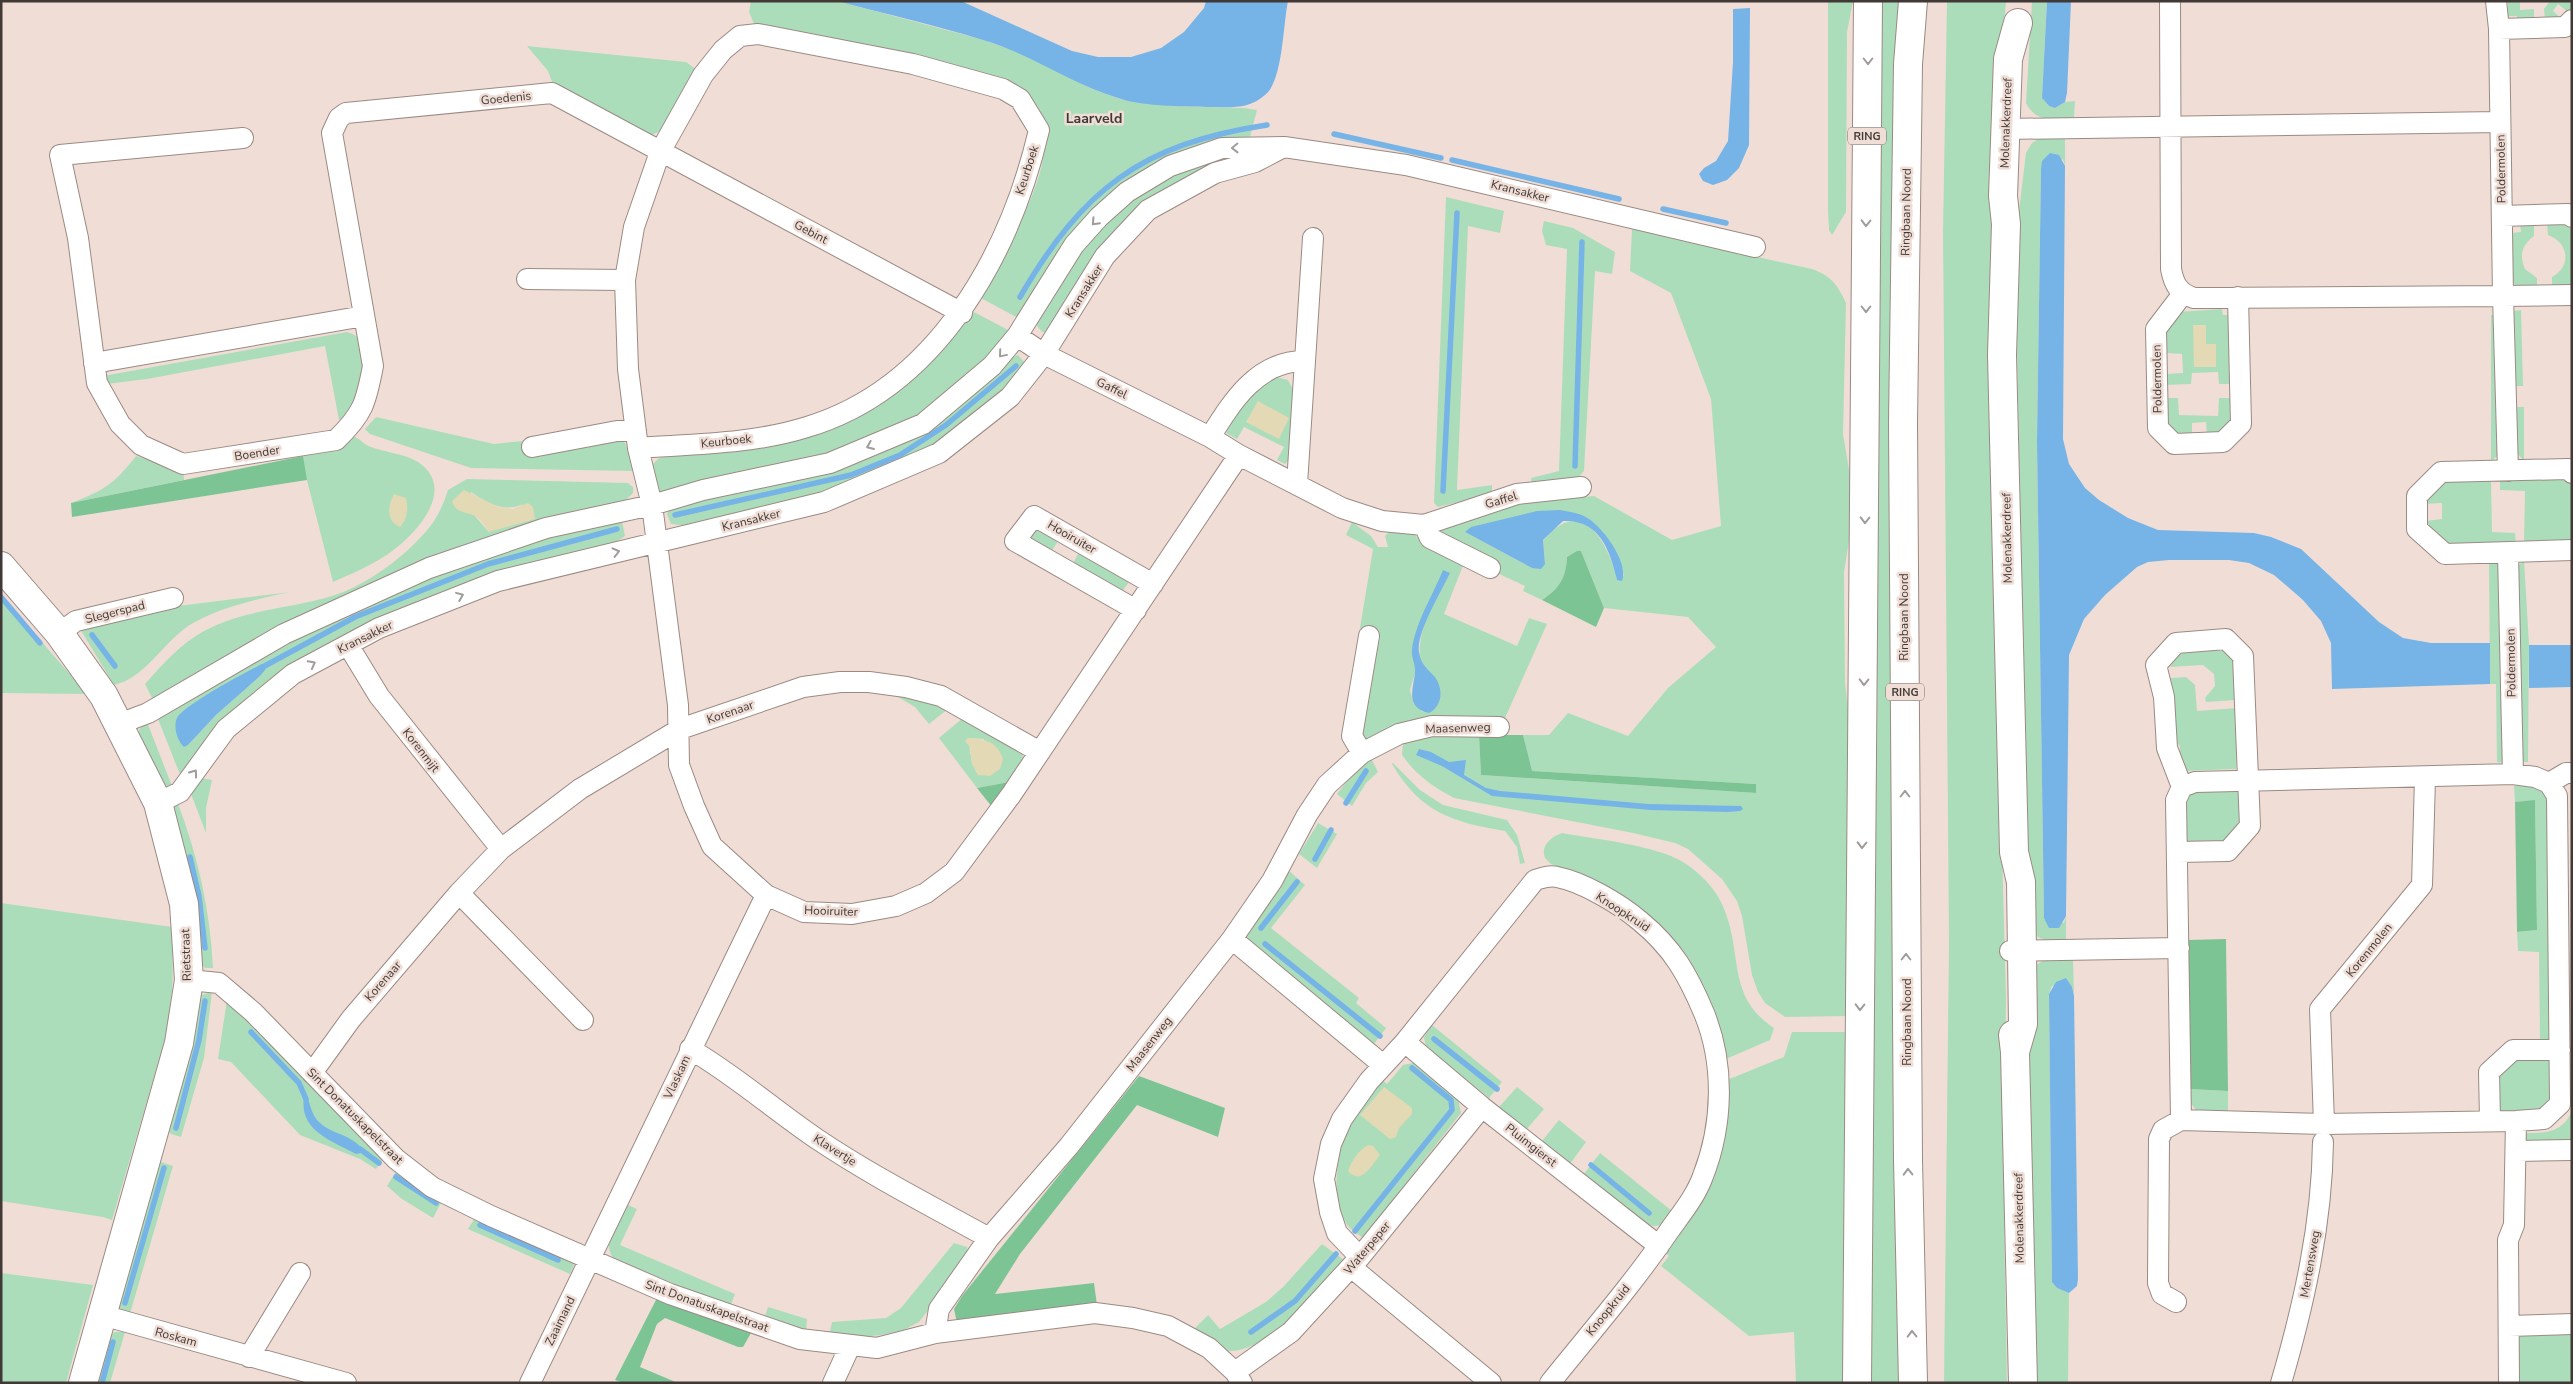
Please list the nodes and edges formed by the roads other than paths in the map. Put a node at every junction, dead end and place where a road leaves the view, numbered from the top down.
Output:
1 (1868, 1) edge
2 (1913, 1) edge
3 (2170, 1) edge
4 (2496, 1) edge
5 (2019, 12) edge
6 (2572, 20) edge
7 (2499, 29) junction
8 (339, 118) joint
9 (2500, 122) junction
10 (2170, 128) junction
11 (2012, 129) junction
12 (243, 138) dead end
13 (1284, 147) junction
14 (660, 152) junction
15 (2502, 216) junction
16 (2572, 217) edge
17 (1313, 238) dead end
18 (1755, 247) dead end
19 (527, 279) dead end
20 (625, 280) junction
21 (2182, 295) junction
22 (2572, 295) edge
23 (2503, 296) junction
24 (2238, 297) junction
25 (962, 313) junction
26 (364, 316) junction
27 (1018, 336) junction
28 (1044, 354) junction
29 (1304, 361) junction
30 (94, 363) junction
31 (1210, 437) junction
32 (637, 439) junction
33 (532, 447) dead end
34 (1239, 455) junction
35 (2508, 471) junction
36 (2572, 473) edge
37 (1297, 484) junction
38 (1581, 486) dead end
39 (652, 505) junction
40 (1424, 525) junction
41 (657, 542) junction
42 (2572, 550) edge
43 (2508, 553) junction
44 (1, 566) edge
45 (1490, 568) dead end
46 (1153, 584) junction
47 (173, 598) dead end
48 (1136, 610) junction
49 (59, 633) junction
50 (1369, 636) dead end
51 (348, 645) junction
52 (119, 724) junction
53 (1499, 727) dead end
54 (680, 729) junction
55 (1040, 752) junction
56 (1362, 753) junction
57 (2572, 773) edge
58 (2513, 774) junction
59 (2425, 778) junction
60 (2246, 780) junction
61 (2549, 783) junction
62 (2182, 787) junction
63 (158, 803) junction
64 (501, 850) junction
65 (2178, 852) junction
66 (2565, 853) edge
67 (459, 893) junction
68 (766, 895) junction
69 (1232, 939) junction
70 (2179, 948) junction
71 (2016, 951) junction
72 (189, 980) junction
73 (583, 1020) dead end
74 (1405, 1042) junction
75 (690, 1049) junction
76 (2560, 1050) junction
77 (1384, 1065) junction
78 (2566, 1070) edge
79 (312, 1073) junction
80 (1482, 1107) junction
81 (2181, 1120) junction
82 (2490, 1120) junction
83 (2516, 1121) junction
84 (2324, 1133) junction
85 (2572, 1150) edge
86 (2517, 1152) junction
87 (989, 1238) junction
88 (1659, 1246) junction
89 (590, 1260) junction
90 (1355, 1262) junction
91 (300, 1273) dead end
92 (2176, 1302) dead end
93 (102, 1315) junction
94 (2572, 1324) edge
95 (2509, 1326) junction
96 (935, 1333) junction
97 (850, 1346) junction
98 (249, 1357) junction
99 (1238, 1377) edge
100 (83, 1383) edge
101 (346, 1383) edge
102 (530, 1383) edge
103 (833, 1383) edge
104 (1491, 1383) edge
105 (1550, 1383) edge
106 (1857, 1383) edge
107 (1913, 1383) edge
108 (2023, 1383) edge
109 (2282, 1383) edge
110 (2509, 1383) edge

1 -> 106 main road, RING
107 -> 2 main road, Ringbaan Noord / RING
3 - 10 street
4 - 7 street, Poldermolen
5 - 11 main road, Molenakkerdreef
6 - 7 street
7 - 9 street, Poldermolen
8 - 14 street, Goedenis
8 - 26 street, Boender
9 - 10 street, Poldermolen
9 - 15 street, Poldermolen
10 - 11 street, Poldermolen
10 - 21 street
11 - 71 main road, Molenakkerdreef
12 - 30 street, Boender
13 - 18 street, Kransakker
13 -> 27 street, Kransakker
13 - 28 street, Kransakker
14 - 20 street, Keurboek
14 - 25 street, Gebint
14 - 25 street, Keurboek
15 - 16 street, Poldermolen
15 - 23 street, Poldermolen
17 - 29 street
19 - 20 street
20 - 32 street, Keurboek
21 - 24 street
21 - 24 street, Poldermolen
22 - 23 street
23 - 24 street
23 - 35 street, Poldermolen
25 - 32 street, Keurboek
26 - 30 street
26 - 30 street, Boender
27 - 28 street, Gaffel
27 -> 39 street, Kransakker
28 - 31 street, Gaffel
28 - 41 street, Kransakker
29 - 31 street
29 - 37 street
31 - 34 street, Gaffel
32 - 33 street, Keurboek
32 - 39 street, Keurboek
34 - 37 street, Gaffel
34 - 46 street, Hooiruiter
35 - 36 street
35 - 43 street
37 - 40 street, Gaffel
38 - 40 street, Gaffel
39 - 41 street, Keurboek
39 - 52 street, Kransakker
40 - 45 street
51 -> 41 street, Kransakker
41 - 54 street, Hooiruiter
42 - 43 street
43 - 58 street, Poldermolen
44 - 49 main road, Rietstraat
46 - 48 street, Hooiruiter
46 - 48 street, Hooiruiter
47 - 49 street, Slegerspad
48 - 55 street, Hooiruiter
49 - 52 main road, Rietstraat
50 - 56 street
63 -> 51 street, Kransakker
51 - 64 street, Korenmijt
52 - 63 main road, Rietstraat
53 - 56 street, Maasenweg
54 - 55 street, Korenaar
54 - 64 street, Korenaar
54 - 68 street, Hooiruiter
55 - 68 street, Hooiruiter
56 - 69 street, Maasenweg
57 - 61 street
58 - 59 street
58 - 61 street
59 - 60 street
59 - 84 street, Korenmolen
60 - 62 street
60 - 62 street
60 - 65 street
61 - 66 street
62 - 65 street
63 - 72 main road, Rietstraat
64 - 67 street, Korenaar
65 - 70 street
66 - 76 street
67 - 73 street
67 - 79 street, Korenaar
68 - 75 street, Vlaskam
69 - 77 street
69 - 87 street, Maasenweg
70 - 71 street
70 - 81 street
71 - 108 main road, Molenakkerdreef
72 - 79 street, Sint Donatuskapelstraat
72 - 93 main road, Rietstraat
74 - 77 street, Knoopkruid
74 - 80 street, Pluimgierst
74 - 88 street, Knoopkruid
75 - 87 street, Klavertje
75 - 89 street, Vlaskam
76 - 78 street
76 - 82 street
77 - 90 street, Knoopkruid
78 - 83 street
79 - 89 street, Sint Donatuskapelstraat
80 - 88 street, Pluimgierst
80 - 90 street, Waterpeper
81 - 84 street
81 - 92 street
82 - 83 street
82 - 84 street
83 - 86 street
84 - 109 street, Mertensweg
85 - 86 street
86 - 95 street
87 - 96 street, Maasenweg
88 - 105 street, Knoopkruid
89 - 97 street, Sint Donatuskapelstraat
89 - 102 street, Zaaimand
90 - 99 street, Waterpeper
90 - 104 street, Knoopkruid
91 - 98 street
93 - 98 street, Roskam
93 - 100 main road, Rietstraat
94 - 95 street
95 - 110 street
96 - 97 street, Sint Donatuskapelstraat
96 - 99 street, Sint Donatuskapelstraat
97 - 103 street
98 - 101 street, Roskam

